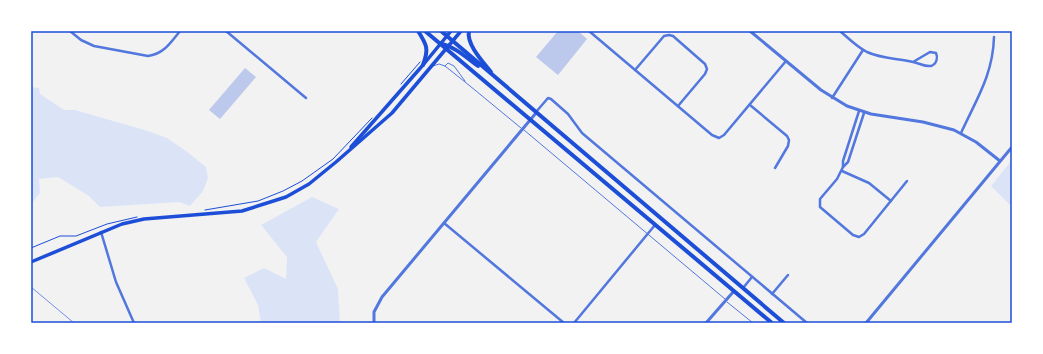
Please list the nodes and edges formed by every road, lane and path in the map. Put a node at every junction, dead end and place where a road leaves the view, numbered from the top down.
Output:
1 (70, 31) edge
2 (180, 31) edge
3 (226, 31) edge
4 (418, 31) edge
5 (425, 31) edge
6 (441, 31) edge
7 (451, 31) edge
8 (461, 31) edge
9 (469, 31) edge
10 (589, 31) edge
11 (750, 31) edge
12 (840, 31) edge
13 (447, 36) junction
14 (994, 37) dead end
15 (453, 41) junction
16 (440, 44) junction
17 (447, 47) junction
18 (863, 50) junction
19 (422, 59) dead end
20 (786, 61) junction
21 (913, 62) junction
22 (423, 65) junction
23 (444, 66) junction
24 (427, 70) junction
25 (635, 70) junction
26 (496, 79) junction
27 (466, 82) junction
28 (399, 86) dead end
29 (306, 98) dead end
30 (832, 98) junction
31 (750, 105) junction
32 (678, 106) junction
33 (859, 111) junction
34 (536, 113) junction
35 (864, 113) junction
36 (374, 115) dead end
37 (531, 119) junction
38 (522, 129) junction
39 (961, 133) junction
40 (1012, 147) edge
41 (1000, 161) junction
42 (336, 162) junction
43 (843, 167) junction
44 (775, 168) dead end
45 (842, 171) junction
46 (907, 181) dead end
47 (891, 201) junction
48 (203, 211) dead end
49 (444, 222) junction
50 (655, 225) junction
51 (101, 232) junction
52 (648, 235) junction
53 (31, 262) edge
54 (788, 275) dead end
55 (752, 277) junction
56 (743, 288) junction
57 (734, 291) junction
58 (772, 294) junction
59 (726, 300) junction
60 (134, 323) edge
61 (374, 323) edge
62 (564, 323) edge
63 (574, 323) edge
64 (706, 323) edge
65 (753, 323) edge
66 (772, 323) edge
67 (784, 323) edge
68 (807, 323) edge
69 (866, 323) edge

1 - 2 street
3 - 29 street
4 - 22 main road
5 - 16 main road
6 - 13 main road
7 - 13 main road
8 - 15 main road
9 - 26 main road
10 - 25 street
11 - 20 street
12 - 18 street
13 - 15 main road
13 - 16 main road
14 - 39 street
15 - 17 main road
15 - 26 main road
16 - 17 main road
16 - 22 main road
17 - 24 main road
17 - 26 main road
17 - 37 main road
18 - 21 street
18 - 30 street
19 - 28 path
20 - 30 street
20 - 31 street
21 - 21 street
22 - 42 main road
23 - 24 lane
23 - 27 lane
23 - 27 lane
24 - 42 main road
25 - 32 street
25 - 32 street
26 - 34 main road
27 - 38 lane
30 - 33 street
31 - 32 street
31 - 44 street
33 - 35 street
33 - 43 street
34 - 37 street
34 - 55 street
34 - 56 main road
35 - 39 street
35 - 43 street
36 - 48 path
37 - 38 street
37 - 50 main road
38 - 49 street
38 - 52 lane
39 - 41 street
40 - 41 street
41 - 69 street
42 - 51 main road
43 - 45 street
45 - 47 street
45 - 47 street
46 - 47 street
49 - 61 street
49 - 62 street
50 - 52 street
50 - 57 main road
51 - 53 main road
51 - 60 street
52 - 59 lane
52 - 63 street
54 - 58 street
55 - 56 street
55 - 58 street
56 - 67 main road
57 - 59 street
57 - 66 main road
58 - 68 street
59 - 64 street
59 - 65 lane

